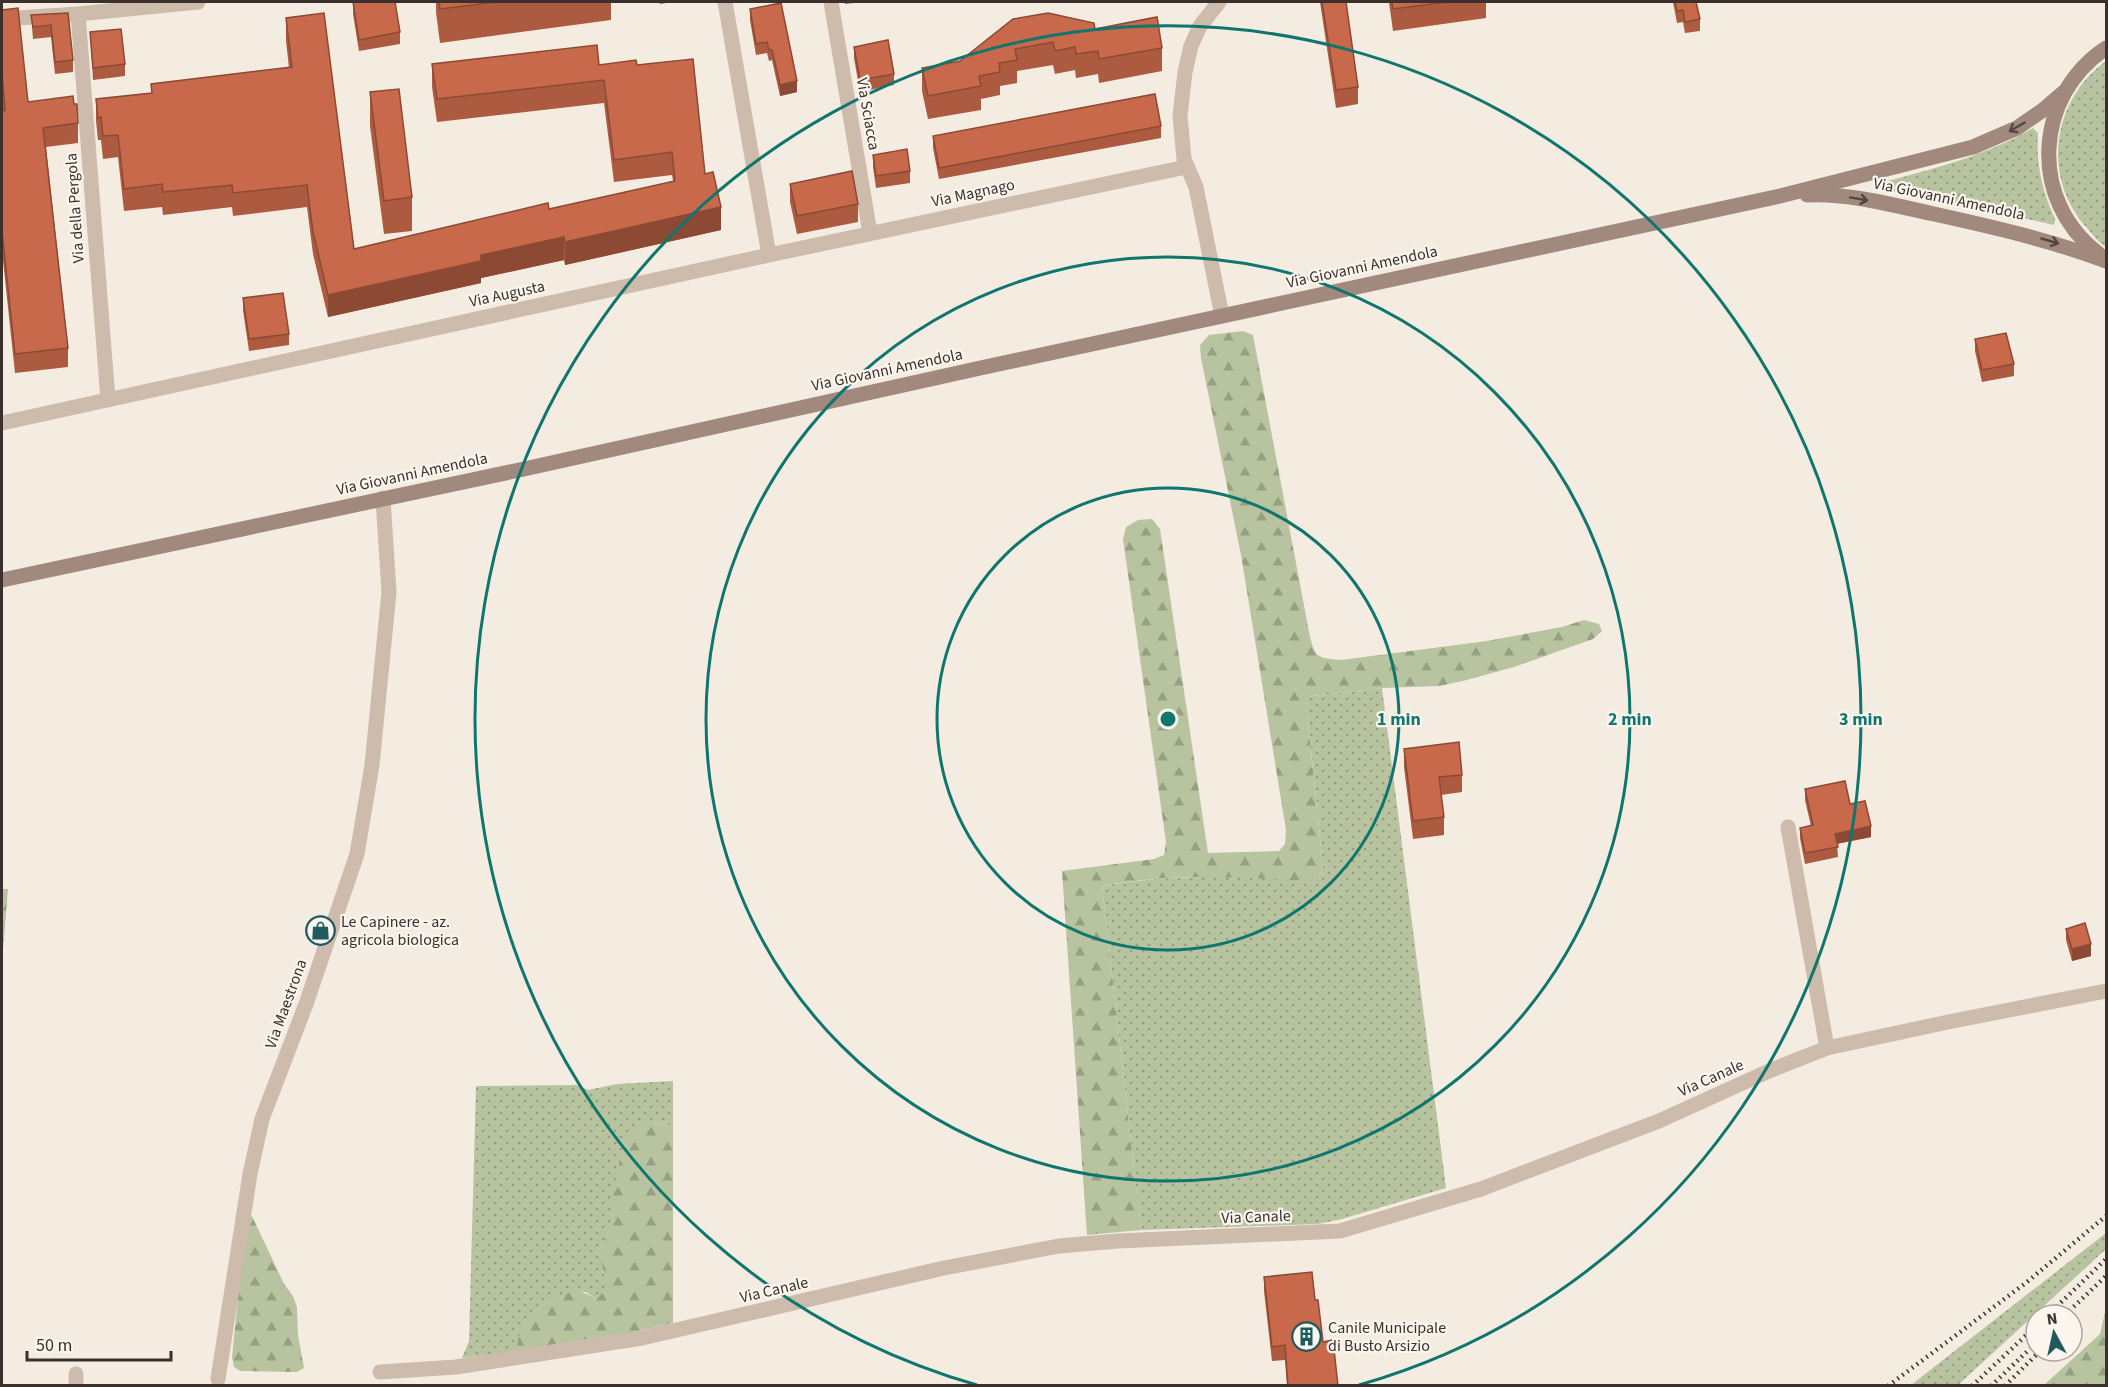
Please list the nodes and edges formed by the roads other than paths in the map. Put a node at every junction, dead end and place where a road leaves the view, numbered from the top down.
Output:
1 (198, 2) edge
2 (725, 2) edge
3 (831, 2) edge
4 (1219, 2) edge
5 (78, 14) junction
6 (2, 19) edge
7 (2106, 48) edge
8 (2064, 92) junction
9 (1186, 167) junction
10 (1780, 196) junction
11 (870, 233) junction
12 (769, 255) junction
13 (2106, 260) edge
14 (1222, 316) junction
15 (108, 400) junction
16 (2, 423) edge
17 (383, 498) junction
18 (2, 580) edge
19 (1788, 827) dead end
20 (2106, 991) edge
21 (1827, 1048) junction
22 (380, 1372) dead end
23 (218, 1378) dead end

1 - 5 street
2 - 12 street
3 - 11 street, Via Sciacca
4 - 9 street
5 - 6 street
5 - 15 street, Via della Pergola
7 - 8 main road, Via Giovanni Amendola
8 -> 10 main road, Via Giovanni Amendola
8 - 13 main road, Via Giovanni Amendola
9 - 11 street, Via Magnago
9 - 14 street
10 -> 13 main road, Via Giovanni Amendola
10 - 14 main road, Via Giovanni Amendola
11 - 12 street, Via Magnago
12 - 15 street, Via Augusta
14 - 17 main road, Via Giovanni Amendola
15 - 16 street, Via Augusta
17 - 18 main road, Via Giovanni Amendola
17 - 23 street, Via Maestrona
19 - 21 street
20 - 21 street, Via Canale
21 - 22 street, Via Canale

